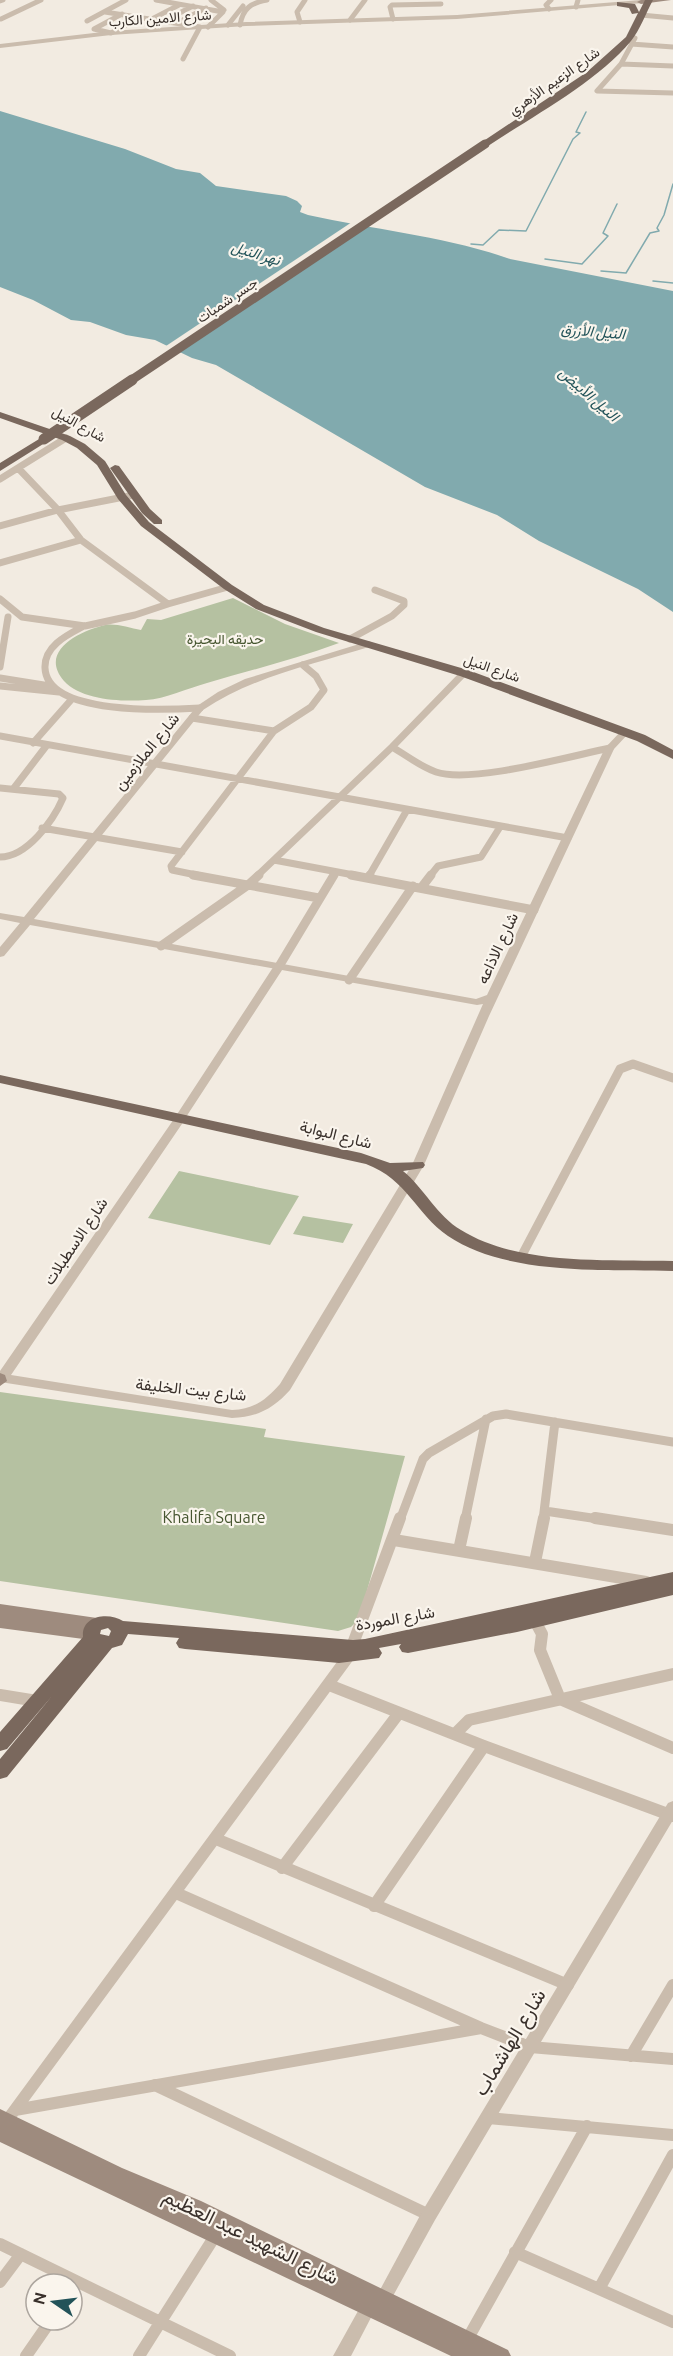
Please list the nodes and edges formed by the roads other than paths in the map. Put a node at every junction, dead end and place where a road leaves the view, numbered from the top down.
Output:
1 (41, 0) edge
2 (126, 0) edge
3 (156, 0) edge
4 (188, 0) edge
5 (211, 0) edge
6 (249, 0) edge
7 (267, 0) edge
8 (305, 0) edge
9 (365, 0) edge
10 (551, 0) edge
11 (630, 0) edge
12 (668, 0) edge
13 (167, 1) edge
14 (440, 2) edge
15 (646, 2) edge
16 (577, 3) edge
17 (620, 3) junction
18 (180, 4) junction
19 (193, 6) junction
20 (206, 8) junction
21 (549, 9) junction
22 (105, 12) junction
23 (223, 12) junction
24 (122, 14) junction
25 (638, 14) junction
26 (141, 17) junction
27 (446, 17) junction
28 (673, 18) edge
29 (1, 19) edge
30 (152, 19) junction
31 (393, 19) junction
32 (350, 20) junction
33 (87, 21) dead end
34 (164, 21) junction
35 (300, 22) junction
36 (177, 23) junction
37 (240, 24) junction
38 (228, 25) junction
39 (200, 27) junction
40 (208, 27) junction
41 (111, 33) junction
42 (631, 40) junction
43 (0, 46) edge
44 (673, 47) edge
45 (183, 58) dead end
46 (621, 64) junction
47 (673, 66) edge
48 (673, 93) edge
49 (482, 144) junction
50 (0, 407) edge
51 (0, 415) edge
52 (41, 438) junction
53 (66, 438) junction
54 (0, 462) edge
55 (0, 468) edge
56 (18, 468) junction
57 (0, 479) edge
58 (128, 496) junction
59 (58, 510) junction
60 (0, 526) edge
61 (81, 540) junction
62 (0, 563) edge
63 (228, 587) junction
64 (375, 590) dead end
65 (0, 599) edge
66 (168, 604) junction
67 (4, 617) edge
68 (22, 617) junction
69 (296, 621) junction
70 (85, 626) junction
71 (350, 639) junction
72 (369, 644) junction
73 (303, 665) junction
74 (0, 667) edge
75 (464, 673) junction
76 (0, 678) edge
77 (0, 686) edge
78 (56, 689) junction
79 (71, 699) junction
80 (200, 708) junction
81 (192, 718) junction
82 (274, 731) junction
83 (625, 732) junction
84 (0, 736) edge
85 (33, 742) junction
86 (48, 745) junction
87 (392, 747) junction
88 (610, 748) junction
89 (673, 755) edge
90 (155, 764) junction
91 (236, 779) junction
92 (0, 788) edge
93 (14, 788) junction
94 (340, 798) junction
95 (407, 810) junction
96 (500, 827) junction
97 (42, 828) junction
98 (97, 837) junction
99 (568, 838) junction
100 (182, 852) junction
101 (0, 857) edge
102 (274, 860) junction
103 (336, 872) junction
104 (368, 878) junction
105 (248, 885) junction
106 (417, 887) junction
107 (319, 898) junction
108 (534, 910) junction
109 (3, 916) edge
110 (24, 924) junction
111 (161, 946) junction
112 (0, 954) edge
113 (278, 968) junction
114 (349, 980) junction
115 (425, 994) junction
116 (493, 997) junction
117 (483, 1016) junction
118 (673, 1078) edge
119 (0, 1079) edge
120 (0, 1086) edge
121 (178, 1121) junction
122 (418, 1165) junction
123 (387, 1168) junction
124 (405, 1188) junction
125 (521, 1257) junction
126 (673, 1266) edge
127 (673, 1271) edge
128 (0, 1379) edge
129 (486, 1419) junction
130 (555, 1422) junction
131 (673, 1442) edge
132 (545, 1511) junction
133 (673, 1530) edge
134 (394, 1540) junction
135 (459, 1550) junction
136 (535, 1562) junction
137 (673, 1578) edge
138 (651, 1583) junction
139 (673, 1589) edge
140 (0, 1610) edge
141 (512, 1620) junction
142 (535, 1621) junction
143 (0, 1622) edge
144 (104, 1634) junction
145 (350, 1652) junction
146 (673, 1674) edge
147 (329, 1685) junction
148 (0, 1695) edge
149 (49, 1695) junction
150 (560, 1699) junction
151 (399, 1713) junction
152 (456, 1734) junction
153 (0, 1744) edge
154 (484, 1746) junction
155 (673, 1748) edge
156 (0, 1772) edge
157 (671, 1813) edge
158 (216, 1839) junction
159 (282, 1868) junction
160 (176, 1893) junction
161 (374, 1906) junction
162 (568, 1985) junction
163 (673, 1985) edge
164 (481, 2028) junction
165 (530, 2047) junction
166 (631, 2056) junction
167 (673, 2060) edge
168 (154, 2085) junction
169 (488, 2118) junction
170 (4, 2122) edge
171 (587, 2126) junction
172 (673, 2135) edge
173 (673, 2155) edge
174 (189, 2213) junction
175 (429, 2215) junction
176 (215, 2236) junction
177 (0, 2244) edge
178 (515, 2252) junction
179 (21, 2254) junction
180 (51, 2272) edge
181 (0, 2282) edge
182 (599, 2289) junction
183 (84, 2290) edge
184 (375, 2304) junction
185 (162, 2322) junction
186 (673, 2322) edge
187 (43, 2332) edge
188 (469, 2348) edge
189 (225, 2355) edge
190 (27, 2356) edge
191 (139, 2356) edge
192 (342, 2356) edge
193 (501, 2356) edge

1 - 29 street
2 - 22 street
3 - 13 street
4 - 18 street
5 - 23 street
6 - 38 street
7 - 37 street
8 - 35 street
9 - 32 street
10 - 21 street
11 - 17 main road
12 - 15 main road
13 - 18 street
14 - 27 street
14 - 31 street
15 - 17 street, شارع الامين الكارب
15 - 25 main road, شارع الزعيم الأزهري
16 - 17 street, شارع الامين الكارب
16 - 21 street, شارع الامين الكارب
17 - 25 main road
18 - 19 street
18 - 30 street
19 - 20 street
19 - 34 street
20 - 23 street
20 - 36 street
21 - 27 street, شارع الامين الكارب
22 - 24 street
22 - 33 street
23 - 40 street
24 - 26 street
24 - 41 street
25 - 28 street
25 - 42 main road, شارع الزعيم الأزهري
25 - 49 main road, شارع الزعيم الأزهري
26 - 30 street
26 - 41 street
27 - 31 street, شارع الامين الكارب
30 - 34 street
31 - 32 street, شارع الامين الكارب
32 - 35 street, شارع الامين الكارب
34 - 36 street
35 - 37 street, شارع الامين الكارب
36 - 39 street
37 - 38 street, شارع الامين الكارب
38 - 40 street, شارع الامين الكارب
39 - 40 street, شارع الامين الكارب
39 - 41 street, شارع الامين الكارب
39 - 45 street
41 - 43 street, شارع الامين الكارب
42 - 44 street
42 - 46 street
42 - 49 main road, شارع الزعيم الأزهري
46 - 47 street
46 - 48 street
49 - 52 main road, جسر شمبات, bridge
50 - 58 main road, شارع النيل
51 - 53 main road, شارع النيل
52 - 54 main road
52 - 55 main road
53 - 56 street
53 - 58 main road, شارع النيل
56 - 57 street
56 - 59 street
58 - 59 street
58 - 63 main road, شارع النيل
58 - 69 main road, شارع النيل
59 - 60 street
59 - 61 street
61 - 62 street
61 - 66 street
63 - 66 street
63 - 69 main road, شارع النيل
64 - 71 street
65 - 68 street
66 - 70 street
67 - 68 street
67 - 74 street
68 - 70 street
69 - 71 main road, شارع النيل
70 - 78 street
71 - 72 main road, شارع النيل
72 - 73 street, شارع الملازمين
72 - 75 main road, شارع النيل
73 - 80 street, شارع الملازمين
73 - 82 street
75 - 83 main road, شارع النيل
75 - 87 street
76 - 78 street
77 - 78 street
78 - 79 street
79 - 80 street
79 - 85 street
80 - 81 street, شارع الملازمين
81 - 82 street
81 - 90 street, شارع الملازمين
82 - 91 street
83 - 88 street, شارع الاذاعه
83 - 89 main road, شارع النيل
84 - 85 street
85 - 86 street
86 - 90 street
86 - 93 street
87 - 88 street
87 - 94 street
88 - 99 street, شارع الاذاعه
90 - 91 street
90 - 98 street, شارع الملازمين
91 - 94 street
91 - 100 street
92 - 93 street
93 - 97 street
94 - 95 street
94 - 102 street
95 - 96 street
95 - 104 street
96 - 99 street
96 - 106 street
97 - 98 street
97 - 101 street
98 - 100 street
98 - 110 street, شارع الملازمين
99 - 108 street, شارع الاذاعه
100 - 105 street
102 - 103 street
102 - 105 street
103 - 104 street
103 - 107 street
104 - 106 street
105 - 107 street
105 - 111 street
106 - 108 street
106 - 114 street
107 - 113 street
108 - 116 street, شارع الاذاعه
109 - 110 street
110 - 111 street
110 - 112 street, شارع الملازمين
111 - 113 street
113 - 114 street
113 - 121 street
114 - 115 street
115 - 116 street
115 - 117 street
116 - 117 street, شارع الاذاعه
117 - 122 street, شارع الاذاعه
118 - 125 street
119 - 121 main road, شارع البوابة
120 - 121 main road, شارع البوابة
121 - 123 main road, شارع البوابة
121 - 124 main road, شارع البوابة
121 - 128 street, شارع الاسطبلات
122 - 123 main road
122 - 124 street, شارع الاذاعه
123 - 124 main road, شارع البوابة
124 - 125 main road, شارع البوابة
124 - 127 main road, شارع البوابة
124 - 128 street, شارع بيت الخليفة
125 - 126 main road, شارع البوابة
129 - 130 street
129 - 134 street
129 - 135 street
130 - 131 street
130 - 132 street
132 - 133 street
132 - 136 street
134 - 135 street
134 - 145 street
135 - 136 street
136 - 138 street
137 - 138 main road, شارع الموردة
138 - 141 main road, شارع الموردة
139 - 142 main road, شارع الموردة
140 - 144 main road
141 - 142 main road, شارع الموردة
141 - 145 main road, شارع الموردة
142 - 150 street
143 - 144 main road
144 - 145 main road, شارع الموردة
144 - 149 main road
145 - 147 street
146 - 150 street
147 - 151 street
147 - 158 street
148 - 149 street
149 - 153 main road
149 - 156 main road
150 - 152 street
150 - 155 street
151 - 152 street
151 - 159 street
152 - 154 street
154 - 157 street
154 - 161 street
157 - 162 street, شارع الهاشماب
158 - 159 street
158 - 160 street
159 - 161 street
160 - 164 street
160 - 170 street
161 - 162 street
162 - 165 street, شارع الهاشماب
163 - 166 street
164 - 165 street
164 - 168 street
165 - 166 street
165 - 169 street, شارع الهاشماب
166 - 167 street
168 - 170 street
168 - 175 street
169 - 171 street
169 - 175 street, شارع الهاشماب
170 - 174 main road, شارع الشهيد عبد العظيم
171 - 172 street
171 - 178 street
173 - 182 street
174 - 176 main road, شارع الشهيد عبد العظيم
174 - 184 main road, شارع الشهيد عبد العظيم
175 - 184 street, شارع الهاشماب
176 - 184 main road, شارع الشهيد عبد العظيم
176 - 185 street
177 - 179 street
178 - 182 street
178 - 188 street
179 - 180 street
179 - 181 street
182 - 186 street
183 - 185 street
184 - 188 main road, شارع الشهيد عبد العظيم
184 - 192 street, شارع الهاشماب
185 - 189 street
185 - 191 street
187 - 190 street
188 - 193 main road, شارع الشهيد عبد العظيم

